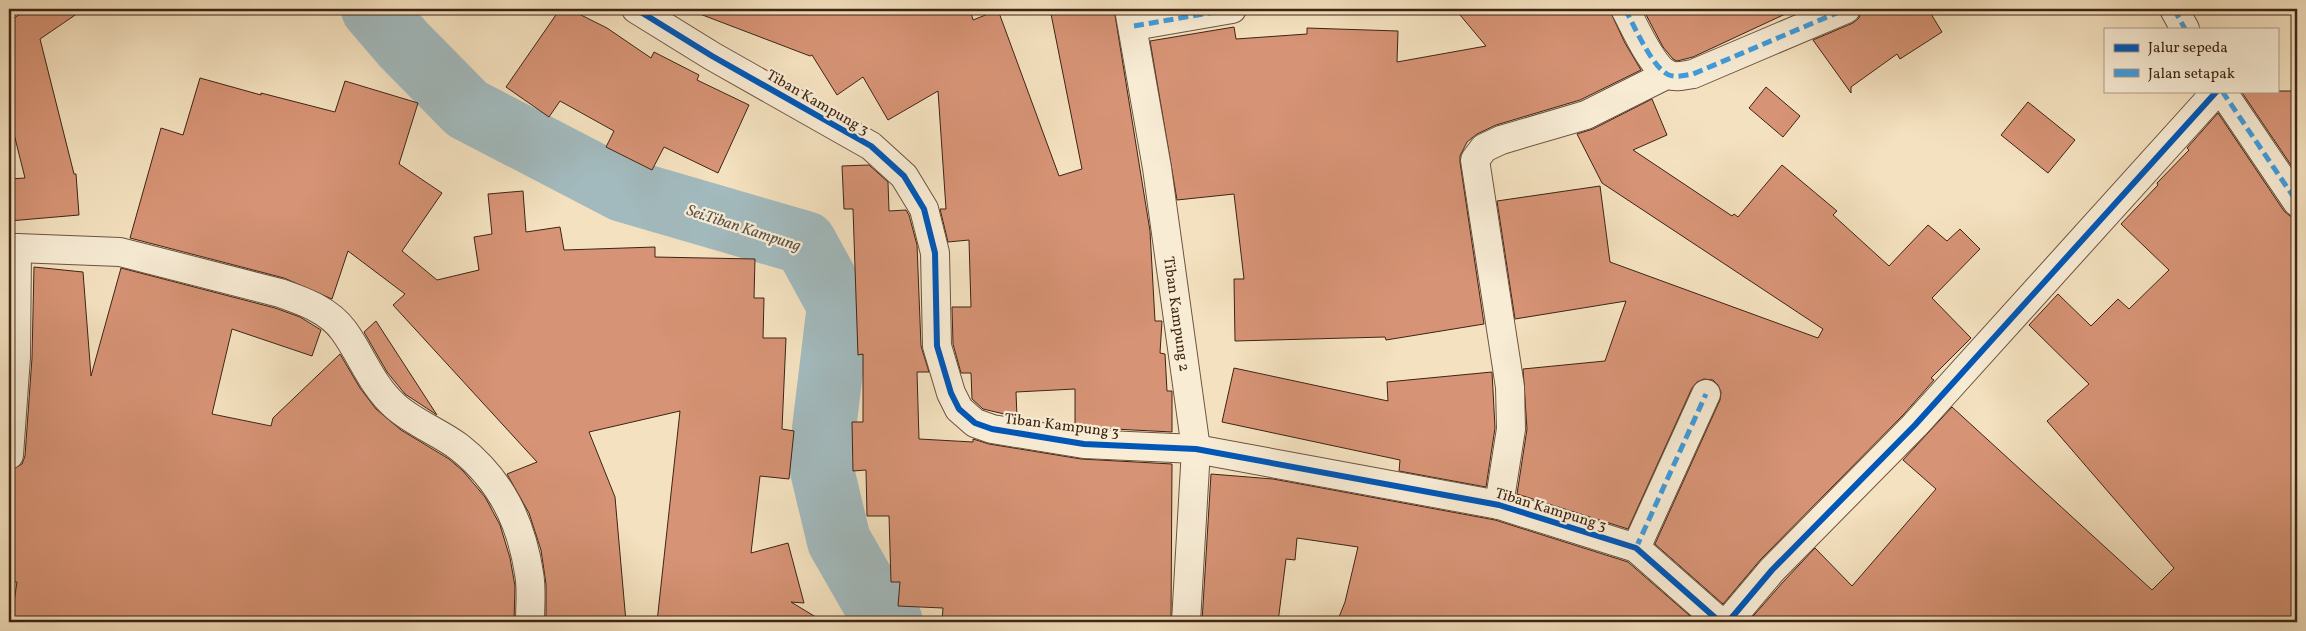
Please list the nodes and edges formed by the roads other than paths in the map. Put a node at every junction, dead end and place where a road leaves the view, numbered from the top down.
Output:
1 (636, 9) edge
2 (1232, 9) edge
3 (1625, 9) edge
4 (1846, 9) edge
5 (2174, 9) edge
6 (1132, 18) edge
7 (2184, 28) edge
8 (1668, 74) junction
9 (2216, 92) edge
10 (2223, 92) edge
11 (2297, 202) edge
12 (13, 248) edge
13 (1706, 394) dead end
14 (1196, 450) junction
15 (9, 455) edge
16 (1499, 505) junction
17 (1636, 548) junction
18 (530, 622) edge
19 (1186, 622) edge
20 (1720, 622) edge
21 (1728, 622) edge

1 - 14 street, Tiban Kampung 3
2 - 6 street
3 - 8 street
4 - 8 street
5 - 7 street
6 - 14 street, Tiban Kampung 2
8 - 16 street
9 - 21 street
10 - 11 street
12 - 15 street
12 - 18 street
13 - 17 street
14 - 16 street, Tiban Kampung 3
14 - 19 street, Tiban Kampung 2
16 - 17 street, Tiban Kampung 3
17 - 20 street, Tiban Kampung 3

